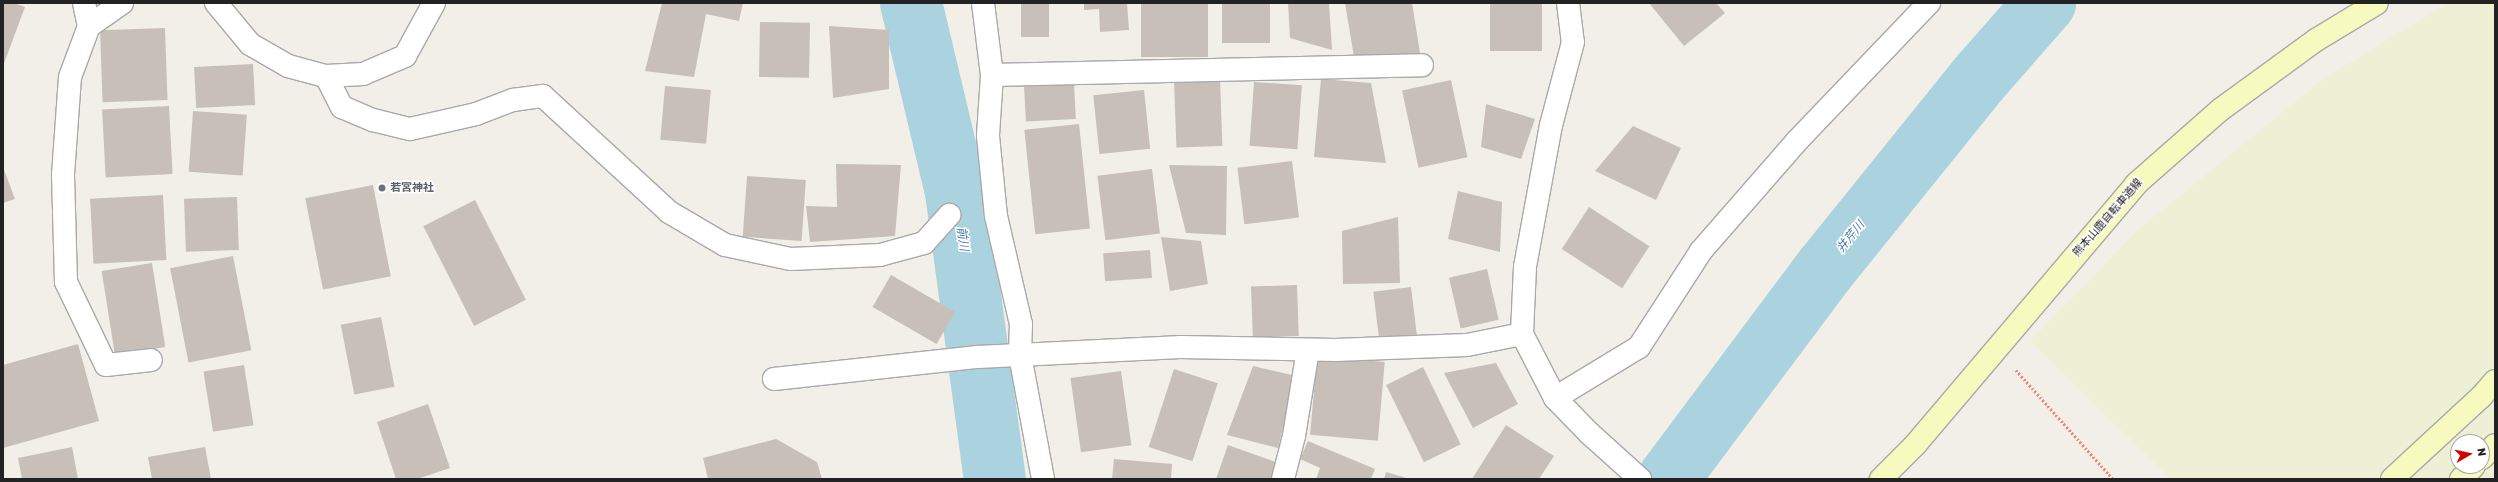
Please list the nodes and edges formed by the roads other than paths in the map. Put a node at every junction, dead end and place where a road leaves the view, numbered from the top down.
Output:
1 (84, 3) edge
2 (122, 3) edge
3 (216, 3) edge
4 (434, 3) edge
5 (983, 3) edge
6 (1568, 3) edge
7 (1930, 3) edge
8 (2377, 3) edge
9 (89, 26) junction
10 (1422, 65) dead end
11 (992, 75) junction
12 (326, 76) junction
13 (949, 215) dead end
14 (1522, 334) junction
15 (1308, 350) junction
16 (1020, 355) junction
17 (151, 360) dead end
18 (774, 379) dead end
19 (2495, 381) edge
20 (1555, 398) junction
21 (1043, 479) edge
22 (1283, 479) edge
23 (1640, 479) edge
24 (1881, 479) edge
25 (2392, 479) edge

1 - 9 street
2 - 9 street
3 - 12 street
4 - 12 street
5 - 11 street
6 - 14 street
7 - 20 street
8 - 24 main road, 熊本山鹿自転車道線
9 - 17 street
10 - 11 street
11 - 16 street
12 - 13 street
14 - 15 street
14 - 20 street
15 - 16 street
15 - 22 street
16 - 18 street
16 - 21 street
19 - 25 main road
20 - 23 street

